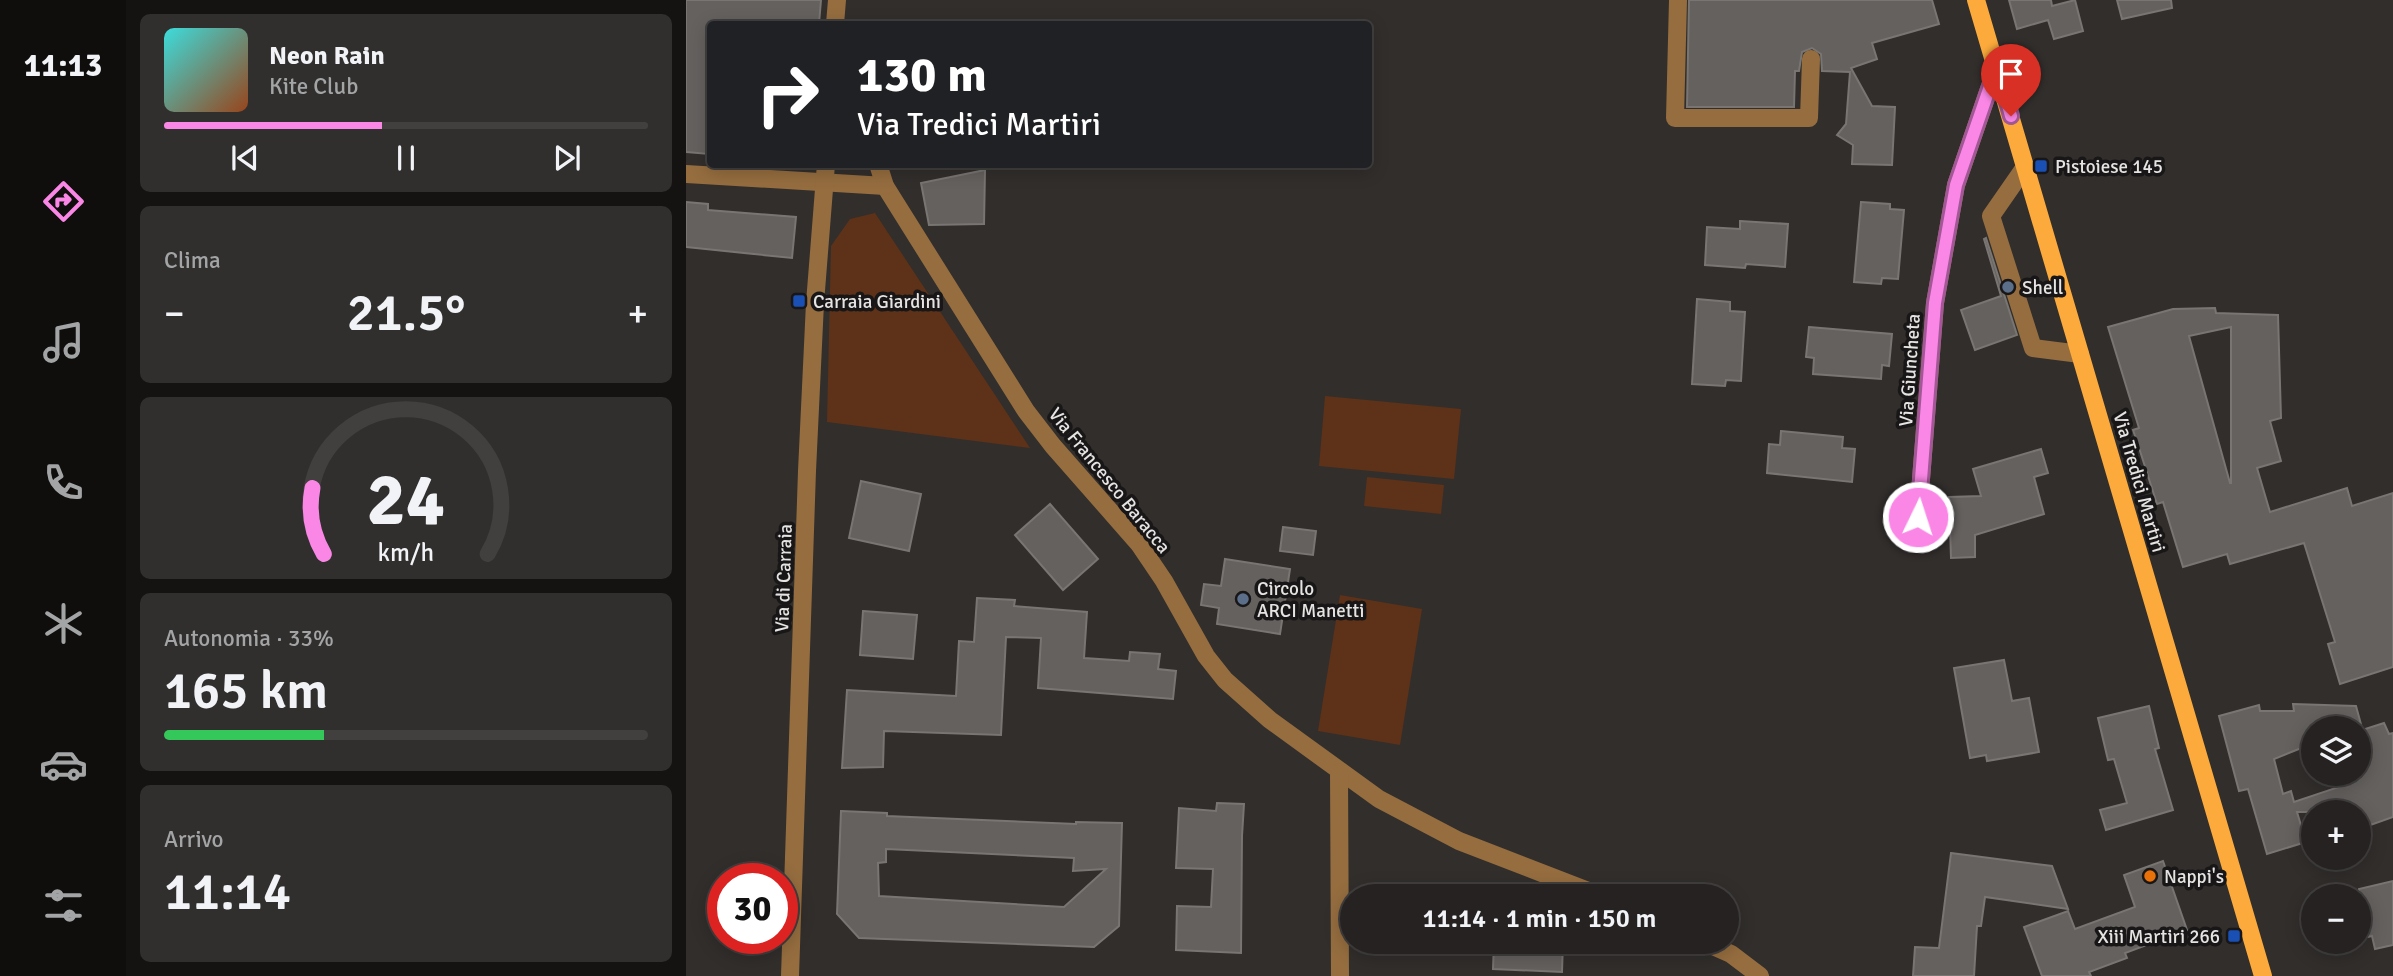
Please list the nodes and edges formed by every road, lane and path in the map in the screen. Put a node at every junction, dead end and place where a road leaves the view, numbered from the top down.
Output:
1 (837, 0) edge
2 (1678, 0) edge
3 (1976, 0) edge
4 (835, 21) edge
5 (1811, 59) dead end
6 (1997, 66) junction
7 (2025, 167) junction
8 (879, 168) edge
9 (826, 173) edge
10 (686, 174) edge
11 (885, 186) junction
12 (2080, 354) junction
13 (1918, 517) dead end
14 (1339, 772) junction
15 (1570, 884) edge
16 (1731, 954) edge
17 (790, 976) edge
18 (1340, 976) edge
19 (1760, 976) edge
20 (2263, 976) edge

1 - 4 street
2 - 5 street
3 - 6 main road, Via Tredici Martiri
6 - 7 main road, Via Tredici Martiri
6 - 13 street, Via Giuncheta
7 - 12 main road, Via Tredici Martiri
7 - 12 street
8 - 11 street, Via Francesco Baracca
9 - 10 street
9 - 11 street
9 - 17 street, Via di Carraia
11 - 14 street, Via Francesco Baracca
12 - 20 main road, Via Tredici Martiri
14 - 15 street, Via Francesco Baracca
14 - 18 street
16 - 19 street

